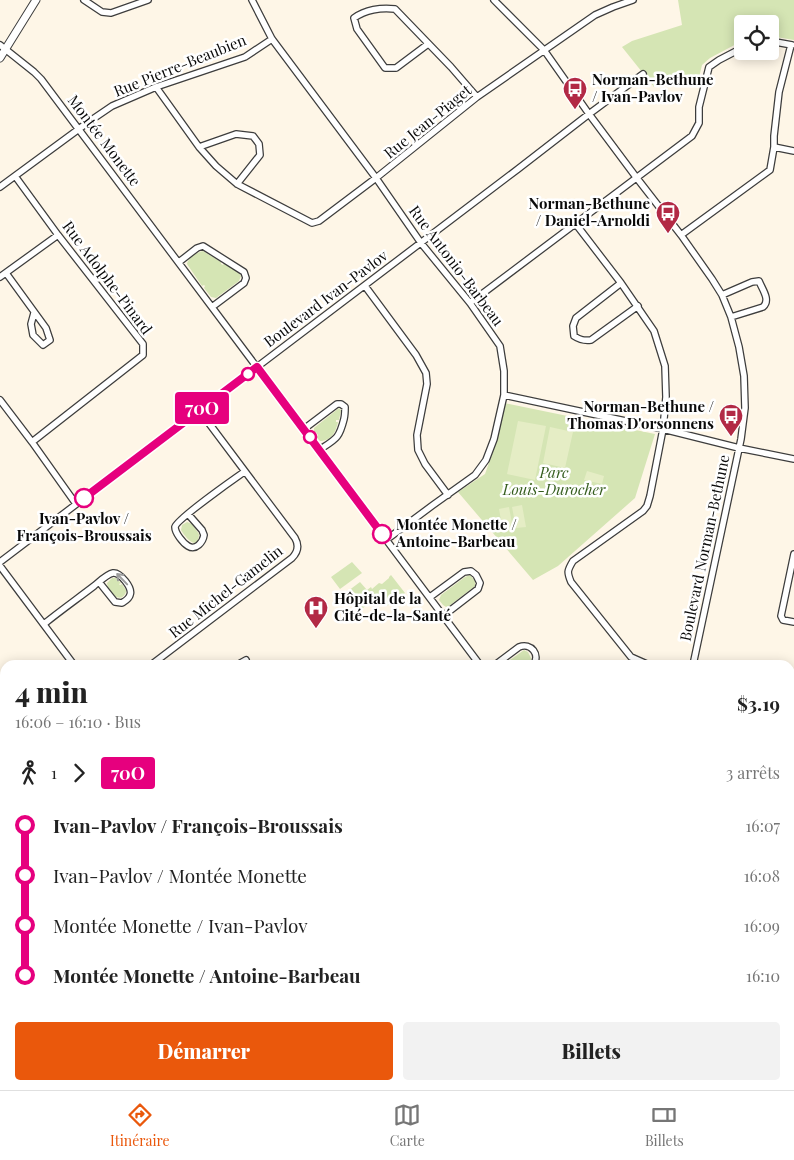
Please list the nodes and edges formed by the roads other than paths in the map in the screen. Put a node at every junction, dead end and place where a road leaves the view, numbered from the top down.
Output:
1 (36, 0) edge
2 (84, 0) edge
3 (148, 0) edge
4 (252, 0) edge
5 (494, 0) edge
6 (633, 0) edge
7 (272, 39) junction
8 (779, 43) edge
9 (428, 44) junction
10 (792, 45) edge
11 (3, 47) edge
12 (544, 50) junction
13 (734, 52) edge
14 (0, 58) edge
15 (643, 74) dead end
16 (156, 87) junction
17 (478, 97) junction
18 (589, 114) junction
19 (79, 129) junction
20 (199, 147) junction
21 (774, 148) junction
22 (794, 151) edge
23 (15, 176) junction
24 (636, 177) junction
25 (376, 178) junction
26 (237, 184) junction
27 (0, 186) edge
28 (575, 223) junction
29 (58, 235) junction
30 (682, 235) junction
31 (421, 243) junction
32 (179, 262) junction
33 (6, 273) junction
34 (0, 277) edge
35 (621, 283) junction
36 (365, 286) junction
37 (722, 295) junction
38 (470, 303) junction
39 (638, 306) junction
40 (212, 307) junction
41 (34, 313) junction
42 (731, 317) junction
43 (257, 367) junction
44 (504, 395) junction
45 (0, 400) edge
46 (199, 410) junction
47 (304, 429) junction
48 (663, 429) junction
49 (32, 442) junction
50 (739, 448) junction
51 (319, 450) junction
52 (794, 459) edge
53 (244, 472) junction
54 (448, 495) junction
55 (76, 504) junction
56 (188, 514) junction
57 (386, 540) junction
58 (794, 554) edge
59 (0, 562) edge
60 (0, 566) edge
61 (98, 582) junction
62 (430, 597) junction
63 (443, 616) junction
64 (794, 622) edge
65 (44, 624) junction
66 (70, 660) edge
67 (158, 660) edge
68 (476, 660) edge
69 (502, 660) edge
70 (536, 660) edge
71 (638, 660) edge
72 (693, 660) edge

1 - 11 street
2 - 3 street
4 - 7 street, Rue Antonio-Barbeau
5 - 12 street, Boulevard Norman-Bethune
6 - 12 street, Rue Jean-Piaget
7 - 16 street, Rue Pierre-Beaubien
7 - 25 street, Rue Antonio-Barbeau
8 - 10 street
9 - 9 street
9 - 17 street
10 - 21 street
11 - 14 street
11 - 19 street, Montée Monette
12 - 17 street, Rue Jean-Piaget
12 - 18 street, Boulevard Norman-Bethune
13 - 24 street
15 - 18 street, Boulevard Ivan-Pavlov
16 - 19 street, Rue Pierre-Beaubien
16 - 20 street, Rue Jean-Piaget
17 - 25 street, Rue Jean-Piaget
18 - 24 street, Boulevard Norman-Bethune
18 - 31 street, Boulevard Ivan-Pavlov
19 - 23 street, Rue Pierre-Beaubien
19 - 32 street, Montée Monette
20 - 26 street, Rue Jean-Piaget
20 - 26 street
21 - 22 street
21 - 30 street
23 - 27 street, Rue Pierre-Beaubien
23 - 29 street, Rue Adolphe-Pinard
24 - 28 street
24 - 30 street, Boulevard Norman-Bethune
25 - 26 street, Rue Jean-Piaget
25 - 31 street, Rue Antonio-Barbeau
28 - 35 street
28 - 38 street
29 - 33 street
29 - 49 street, Rue Adolphe-Pinard
30 - 37 street, Boulevard Norman-Bethune
31 - 36 street, Boulevard Ivan-Pavlov
31 - 38 street, Rue Antonio-Barbeau
32 - 40 street, Montée Monette
32 - 40 street
33 - 34 street
33 - 41 street
35 - 39 street
35 - 39 street
36 - 43 street, Boulevard Ivan-Pavlov
36 - 54 street
37 - 42 street, Boulevard Norman-Bethune
37 - 42 street
38 - 44 street, Rue Antonio-Barbeau
39 - 48 street
40 - 43 street, Montée Monette
41 - 41 street
42 - 50 street, Boulevard Norman-Bethune
43 - 46 street, Boulevard Ivan-Pavlov
43 - 47 street, Montée Monette
44 - 48 street
44 - 54 street, Rue Antonio-Barbeau
45 - 49 street
46 - 53 street, Rue Michel-Gamelin
46 - 55 street, Boulevard Ivan-Pavlov
47 - 51 street, Montée Monette
47 - 51 street
48 - 50 street
48 - 71 street
49 - 55 street
50 - 52 street
50 - 72 street, Boulevard Norman-Bethune
51 - 57 street, Montée Monette
53 - 56 street
53 - 67 street, Rue Michel-Gamelin
54 - 57 street, Rue Antonio-Barbeau
55 - 59 street, Boulevard Ivan-Pavlov
56 - 56 street
57 - 62 street, Montée Monette
58 - 64 street
60 - 65 street
61 -> 61 street
61 - 65 street
62 - 63 street, Montée Monette
62 - 63 street
63 - 68 street, Montée Monette
65 - 66 street
69 - 70 street

